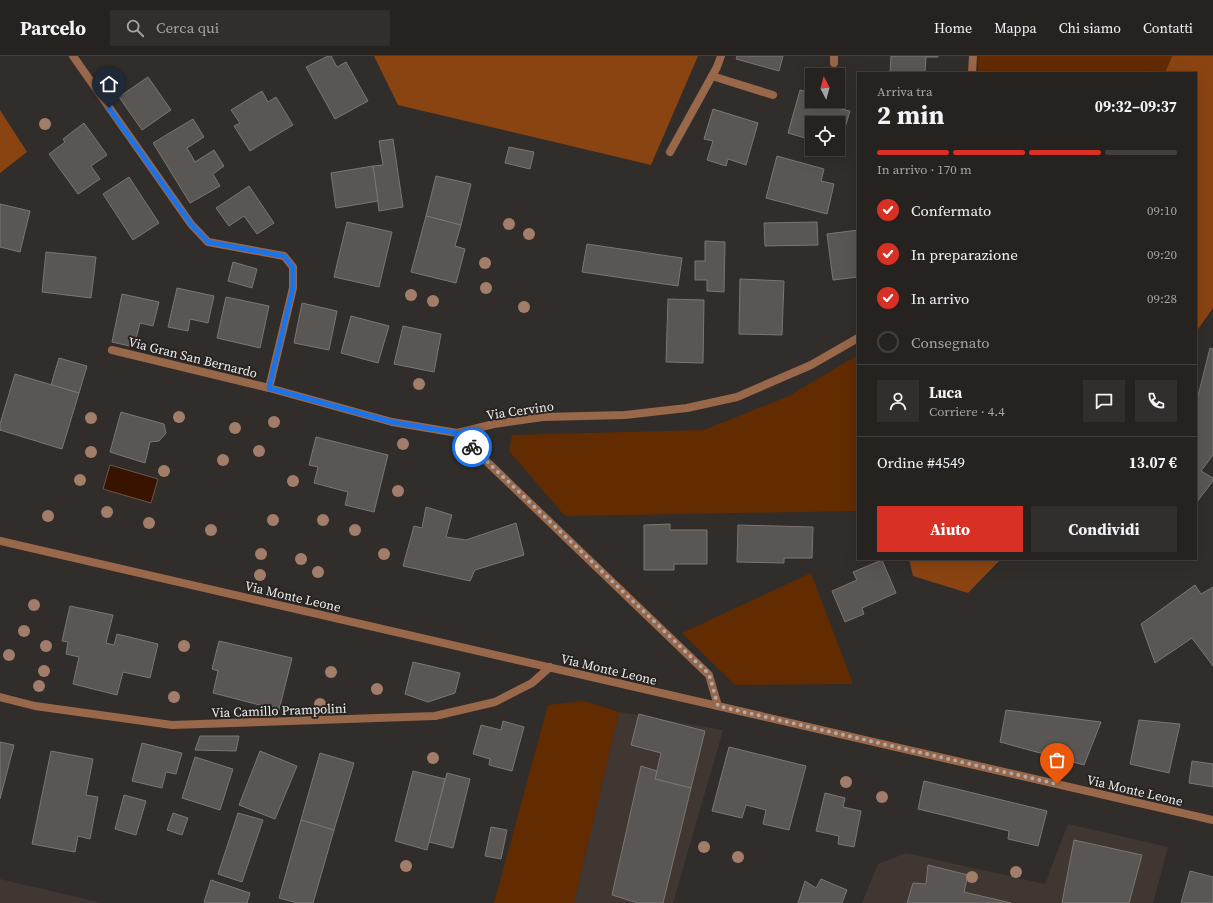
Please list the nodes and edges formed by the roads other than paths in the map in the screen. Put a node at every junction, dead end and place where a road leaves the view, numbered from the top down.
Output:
1 (73, 56) edge
2 (721, 56) edge
3 (973, 56) edge
4 (972, 72) edge
5 (712, 76) junction
6 (773, 95) dead end
7 (670, 152) dead end
8 (857, 339) edge
9 (112, 350) dead end
10 (269, 388) junction
11 (457, 433) junction
12 (0, 541) edge
13 (550, 667) junction
14 (0, 697) edge
15 (718, 706) junction
16 (1213, 820) edge

1 - 10 street, Via Gran San Bernardo
2 - 5 street
3 - 4 street
5 - 6 street
5 - 7 street
8 - 11 street, Via Cervino
9 - 10 street, Via Gran San Bernardo
10 - 11 street, Via Gran San Bernardo
11 - 15 street
12 - 13 street, Via Monte Leone
13 - 14 street, Via Camillo Prampolini
13 - 15 street, Via Monte Leone
15 - 16 street, Via Monte Leone

